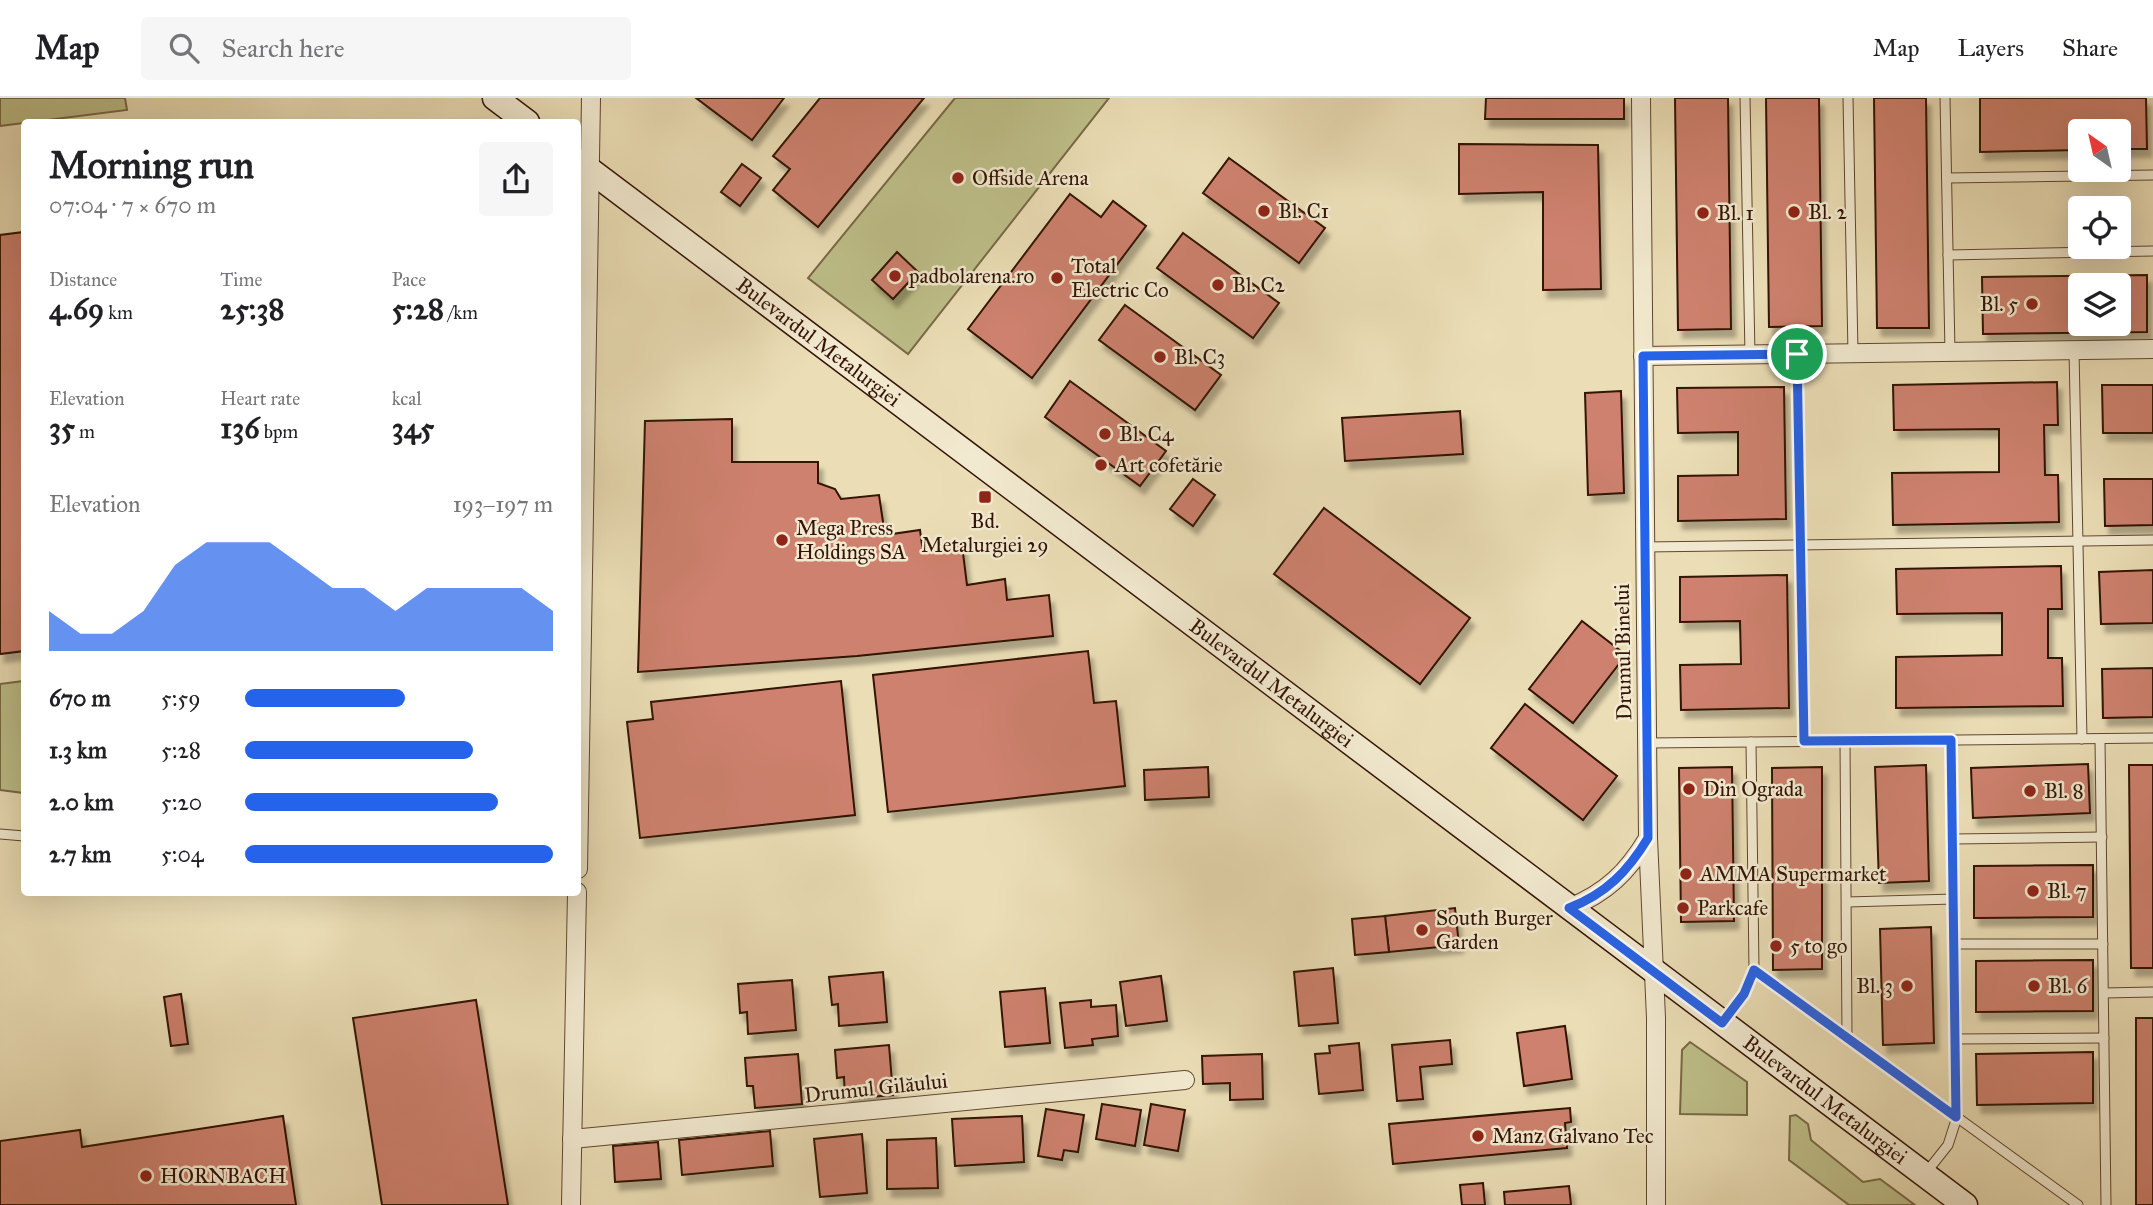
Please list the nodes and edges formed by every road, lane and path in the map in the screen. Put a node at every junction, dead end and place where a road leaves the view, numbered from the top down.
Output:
1 (495, 98) edge
2 (591, 98) edge
3 (1641, 98) edge
4 (1745, 98) edge
5 (1848, 98) edge
6 (1945, 98) edge
7 (523, 119) edge
8 (584, 166) edge
9 (2153, 175) edge
10 (1947, 178) junction
11 (2153, 251) edge
12 (1948, 255) junction
13 (2153, 349) edge
14 (2074, 350) junction
15 (1950, 352) junction
16 (1853, 353) junction
17 (1797, 354) junction
18 (1750, 355) junction
19 (1643, 356) junction
20 (581, 496) edge
21 (2153, 540) edge
22 (2078, 541) junction
23 (1800, 545) junction
24 (1645, 547) junction
25 (2153, 738) edge
26 (2082, 739) junction
27 (2100, 739) junction
28 (1951, 740) junction
29 (1804, 741) junction
30 (1845, 741) junction
31 (1751, 742) junction
32 (1647, 743) junction
33 (0, 834) edge
34 (21, 836) edge
35 (2102, 837) junction
36 (1648, 838) junction
37 (1953, 839) junction
38 (577, 896) edge
39 (1954, 898) junction
40 (1847, 902) junction
41 (1569, 908) junction
42 (1955, 944) junction
43 (2103, 944) junction
44 (1754, 970) junction
45 (1655, 972) junction
46 (2153, 992) edge
47 (2104, 993) junction
48 (1722, 1023) junction
49 (1847, 1038) junction
50 (2104, 1038) junction
51 (1956, 1039) junction
52 (1185, 1080) dead end
53 (1956, 1117) junction
54 (572, 1139) junction
55 (1925, 1174) junction
56 (571, 1205) edge
57 (1656, 1205) edge
58 (1965, 1205) edge
59 (2078, 1205) edge
60 (2106, 1205) edge

1 - 7 main road
2 - 8 street
3 - 19 street, Drumul Binelui
4 - 18 lane
5 - 16 lane
6 - 10 lane
8 - 20 street
8 - 41 main road, Bulevardul Metalurgiei
9 - 10 lane
10 - 12 lane
11 - 12 lane
12 - 15 lane
13 - 14 street
14 - 15 street
14 - 22 lane
15 - 16 street
16 - 17 street
17 - 18 street
17 - 23 lane
18 - 19 street
19 - 24 street, Drumul Binelui
21 - 22 lane
22 - 23 lane
22 - 26 lane
23 - 24 lane
23 - 29 lane
24 - 32 street, Drumul Binelui
25 - 27 lane
26 - 27 lane
26 - 28 lane
27 - 35 lane
28 - 30 lane
28 - 37 lane
29 - 30 lane
29 - 31 lane
30 - 40 lane
31 - 32 lane
31 - 44 lane
32 - 36 street, Drumul Binelui
33 - 34 lane
35 - 37 lane
35 - 43 lane
36 - 41 street
36 - 45 street, Drumul Binelui
37 - 39 lane
38 - 54 street
39 - 40 lane
39 - 42 lane
40 - 49 lane
41 - 45 main road, Bulevardul Metalurgiei
42 - 43 lane
42 - 51 lane
43 - 47 lane
44 - 48 lane
44 - 49 lane
45 - 48 main road, Bulevardul Metalurgiei
45 - 57 street, Drumul Binelui
46 - 47 lane
47 - 50 lane
48 - 55 main road, Bulevardul Metalurgiei
49 - 53 lane
50 - 51 lane
50 - 60 lane
51 - 53 lane
52 - 54 street, Drumul Gilăului
53 - 55 lane
53 - 59 lane
54 - 56 street
55 - 58 main road, Bulevardul Metalurgiei

